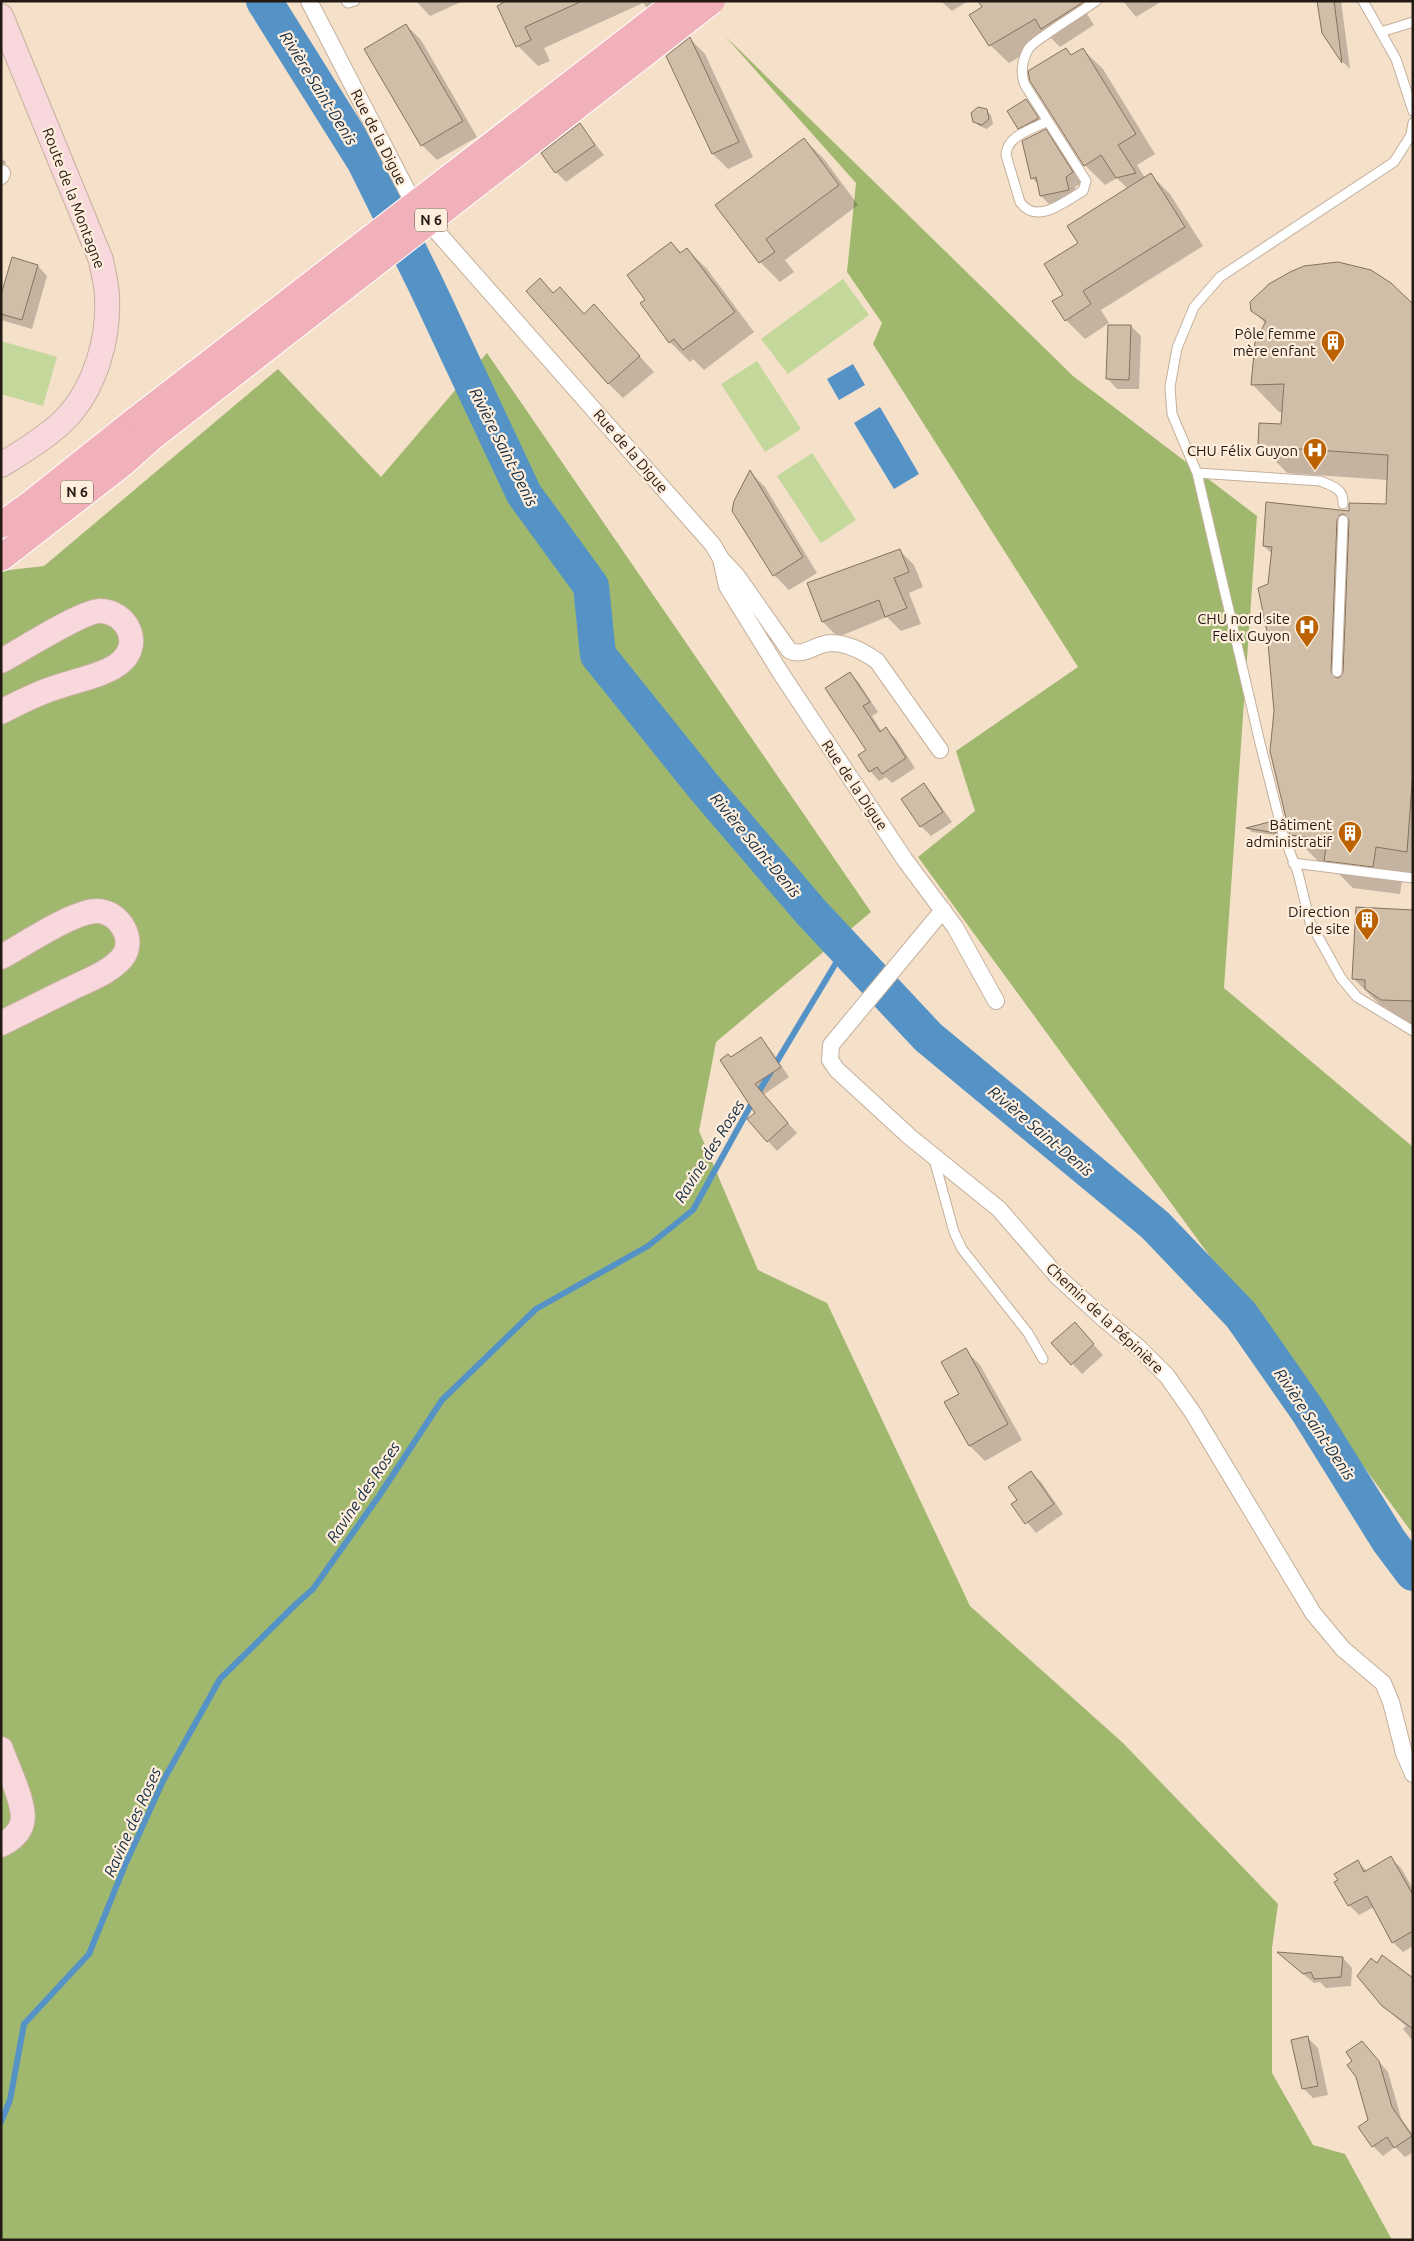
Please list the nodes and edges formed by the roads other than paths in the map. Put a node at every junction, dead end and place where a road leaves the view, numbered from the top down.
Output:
1 (309, 1) edge
2 (346, 1) edge
3 (355, 1) edge
4 (678, 1) edge
5 (712, 1) edge
6 (1096, 1) edge
7 (1363, 1) edge
8 (1, 16) edge
9 (1413, 22) edge
10 (1381, 32) junction
11 (1413, 111) edge
12 (1048, 122) junction
13 (1413, 123) edge
14 (144, 429) junction
15 (1, 465) edge
16 (1197, 473) junction
17 (1343, 504) dead end
18 (1, 508) edge
19 (1343, 520) dead end
20 (1, 525) edge
21 (1, 543) edge
22 (1, 558) edge
23 (721, 559) junction
24 (1, 661) edge
25 (1337, 672) dead end
26 (1, 712) edge
27 (940, 750) dead end
28 (1293, 863) junction
29 (1413, 878) edge
30 (939, 914) junction
31 (1, 957) edge
32 (996, 1001) dead end
33 (1, 1023) edge
34 (1413, 1031) edge
35 (934, 1157) junction
36 (1043, 1359) dead end
37 (1, 1749) edge
38 (1413, 1774) edge
39 (1, 1845) edge

1 - 23 street, Rue de la Digue
2 - 3 lane
4 - 14 main road, N 6, bridge
5 - 14 main road, N 6, bridge
6 - 12 lane
7 - 10 lane
8 - 15 main road, Route de la Montagne
9 - 10 lane
10 - 11 lane
12 - 12 lane
13 - 16 lane
14 - 18 main road
14 - 20 main road, N 6
14 - 21 main road, N 6
14 - 22 main road
16 - 17 lane
16 - 28 lane
19 - 25 lane
23 - 27 street
23 - 30 street, Rue de la Digue
24 - 26 main road
28 - 29 lane
28 - 34 lane
30 - 32 street, Rue de la Digue
30 - 35 street, Chemin de la Pépinière
31 - 33 main road
35 - 36 lane
35 - 38 street, Chemin de la Pépinière
37 - 39 main road

